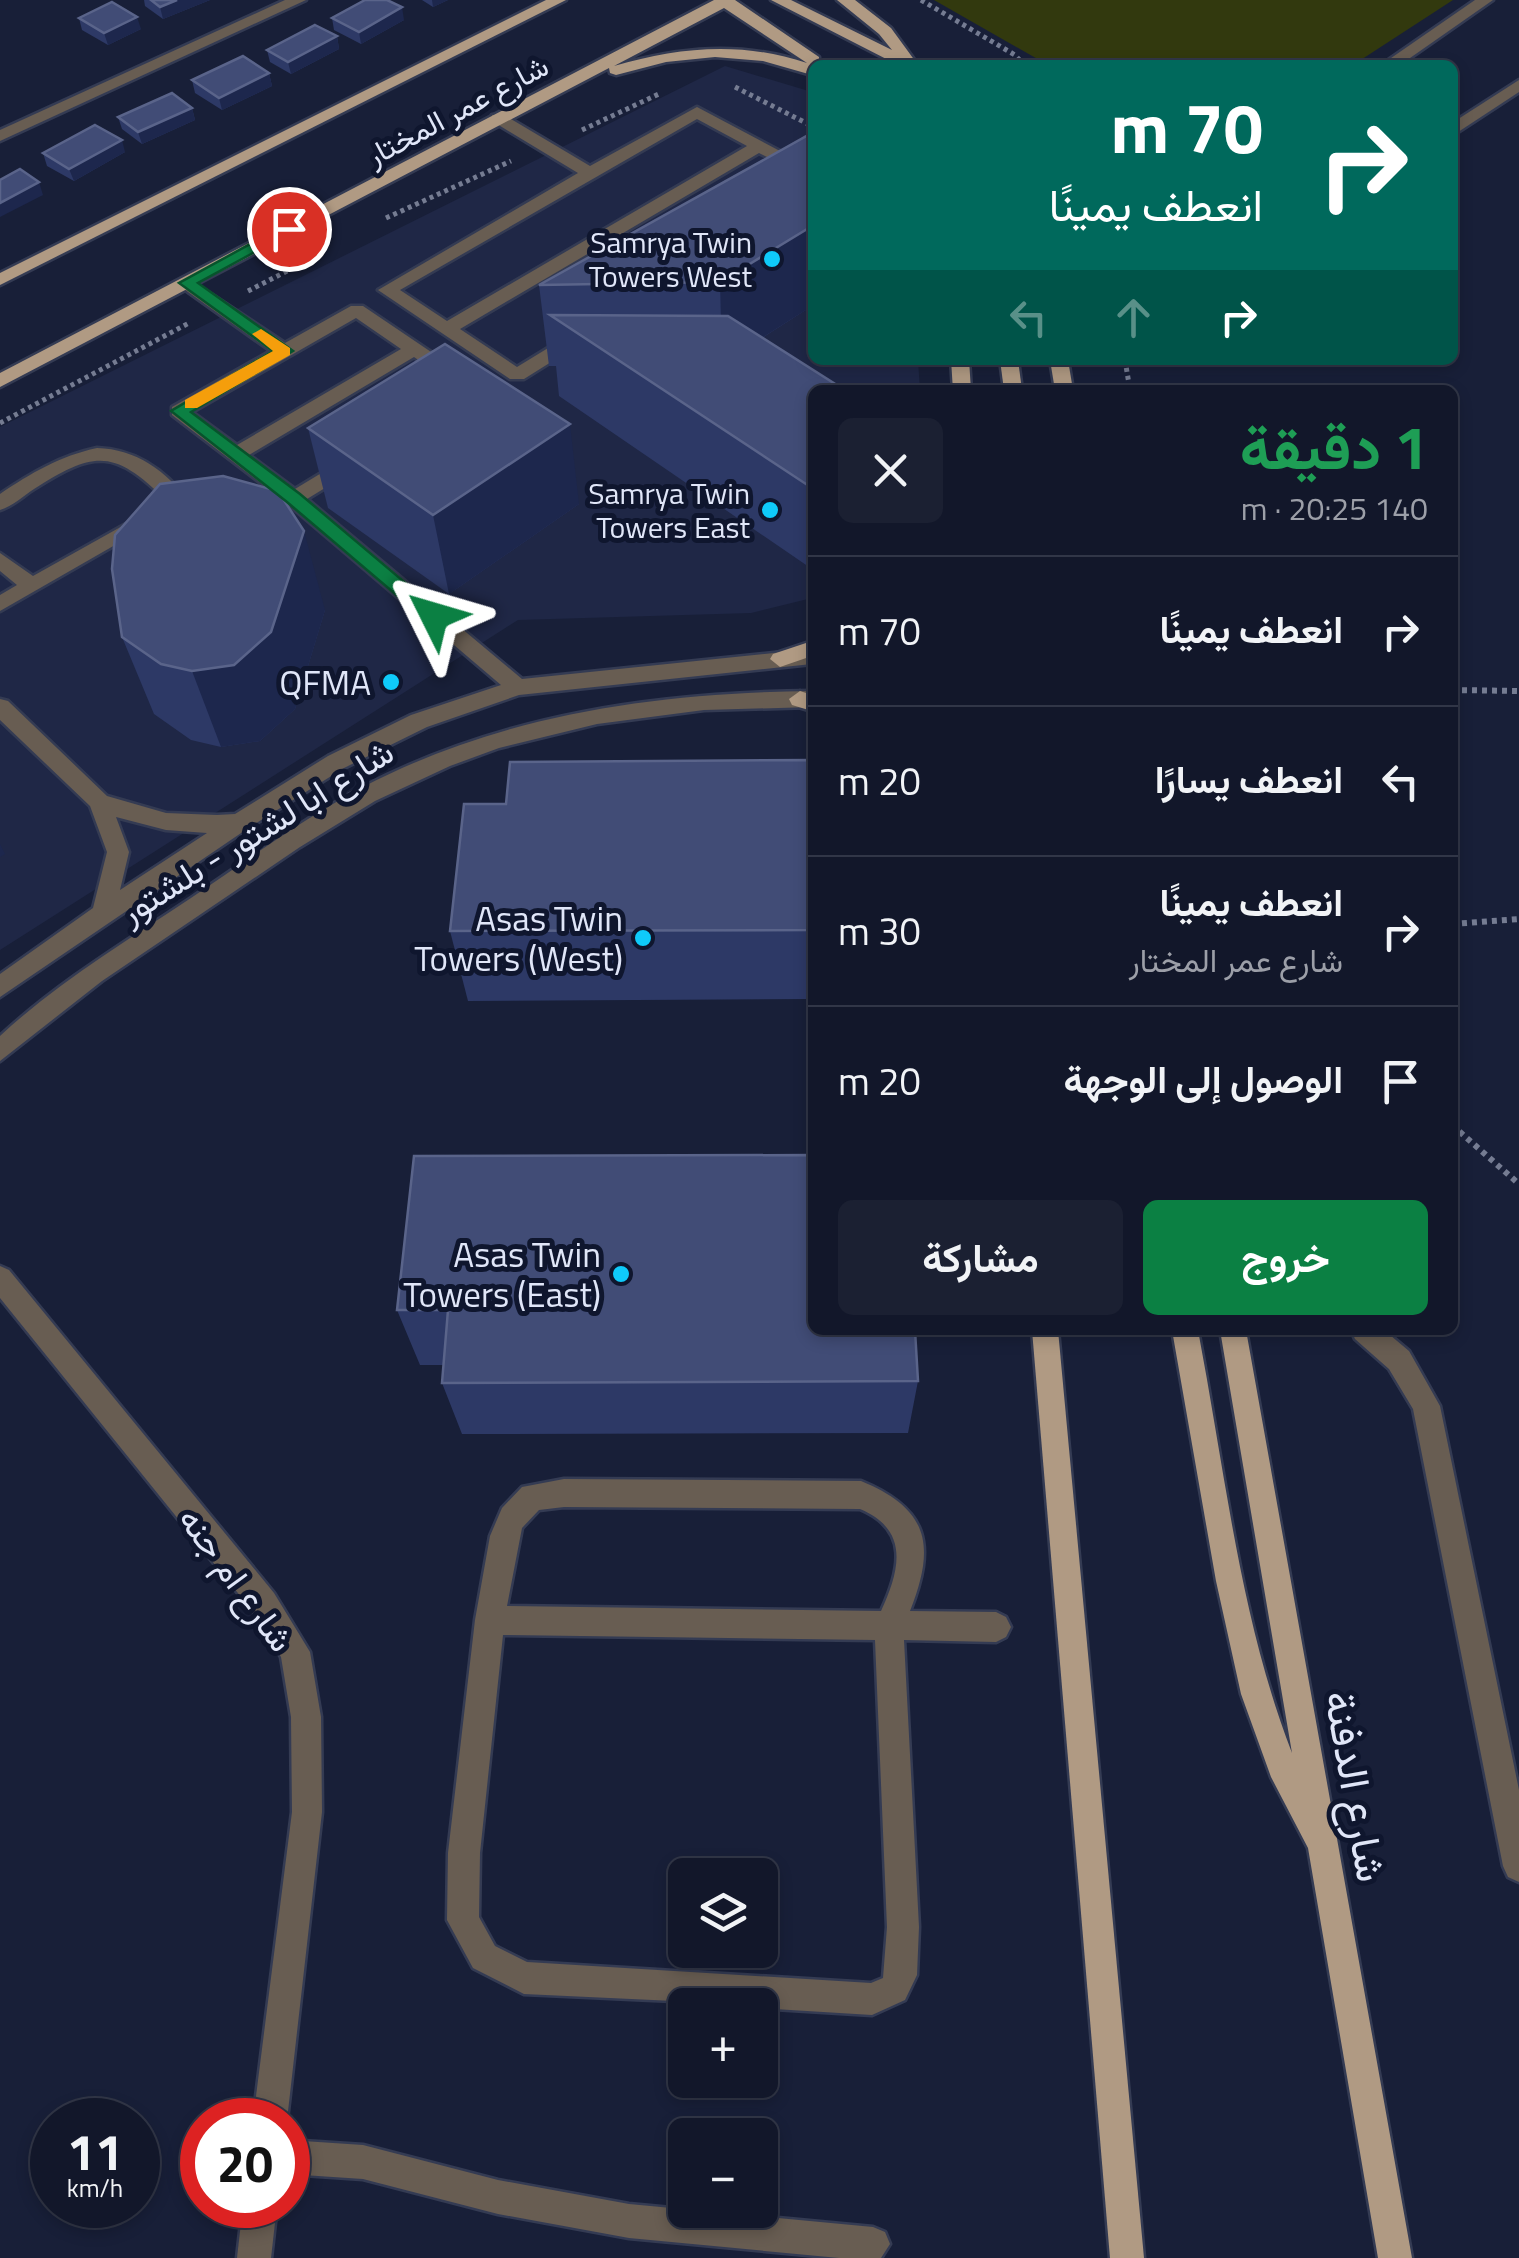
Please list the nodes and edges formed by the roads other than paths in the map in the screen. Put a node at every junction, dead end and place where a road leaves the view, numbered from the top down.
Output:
1 (298, 0) edge
2 (558, 0) edge
3 (724, 0) edge
4 (780, 0) edge
5 (845, 0) edge
6 (1485, 0) edge
7 (814, 60) edge
8 (901, 60) edge
9 (907, 60) edge
10 (1396, 60) edge
11 (808, 69) edge
12 (1519, 85) edge
13 (536, 99) junction
14 (498, 118) junction
15 (1458, 124) edge
16 (0, 136) edge
17 (760, 146) junction
18 (808, 173) edge
19 (590, 174) junction
20 (0, 280) edge
21 (187, 283) junction
22 (599, 324) edge
23 (447, 329) junction
24 (414, 349) junction
25 (284, 351) junction
26 (0, 381) edge
27 (236, 454) junction
28 (294, 498) junction
29 (0, 503) edge
30 (0, 560) edge
31 (30, 586) junction
32 (0, 604) edge
33 (808, 649) edge
34 (808, 657) edge
35 (780, 659) junction
36 (518, 687) junction
37 (808, 700) edge
38 (0, 706) edge
39 (99, 802) junction
40 (239, 822) junction
41 (103, 912) junction
42 (0, 987) edge
43 (0, 1050) edge
44 (0, 1278) edge
45 (1046, 1335) edge
46 (1186, 1335) edge
47 (1234, 1335) edge
48 (1370, 1335) edge
49 (490, 1620) junction
50 (889, 1626) junction
51 (996, 1627) dead end
52 (1326, 1850) junction
53 (1519, 1866) edge
54 (273, 2098) edge
55 (310, 2158) edge
56 (257, 2228) edge
57 (873, 2244) dead end
58 (254, 2258) edge
59 (1127, 2258) edge
60 (1394, 2258) edge

1 - 16 street
2 - 20 main road, شارع عمر المختار
3 - 7 main road
3 - 13 main road, شارع عمر المختار
4 - 8 main road
5 - 9 main road
6 - 10 street
11 - 13 main road
12 - 15 street
13 - 14 main road, شارع عمر المختار
14 - 19 street
14 - 21 main road, شارع عمر المختار
17 - 18 street
17 - 19 street
17 - 23 street
19 - 23 street
21 - 25 street
21 - 26 main road, شارع عمر المختار
22 - 23 street
24 - 25 street
24 - 27 street
24 - 28 street
25 - 27 street
27 - 28 street
28 - 36 street
29 - 31 street
30 - 31 street
31 - 32 street
33 - 35 main road
34 - 35 street, شارع ابا لشتور - بلشتور
35 - 36 street, شارع ابا لشتور - بلشتور
36 - 40 street, شارع ابا لشتور - بلشتور
37 - 43 street, شارع ابا لشتور - بلشتور
38 - 39 street
39 - 40 street
39 - 41 street
40 - 41 street, شارع ابا لشتور - بلشتور
41 - 42 street, شارع ابا لشتور - بلشتور
44 - 54 street, شارع ام جنه
45 - 59 main road
46 - 52 main road
47 - 52 main road, شارع الدفنة
48 - 53 street
49 - 50 street
49 - 50 street
49 - 50 street
50 - 51 street
52 - 60 main road, شارع الدفنة
55 - 57 street
56 - 58 street

